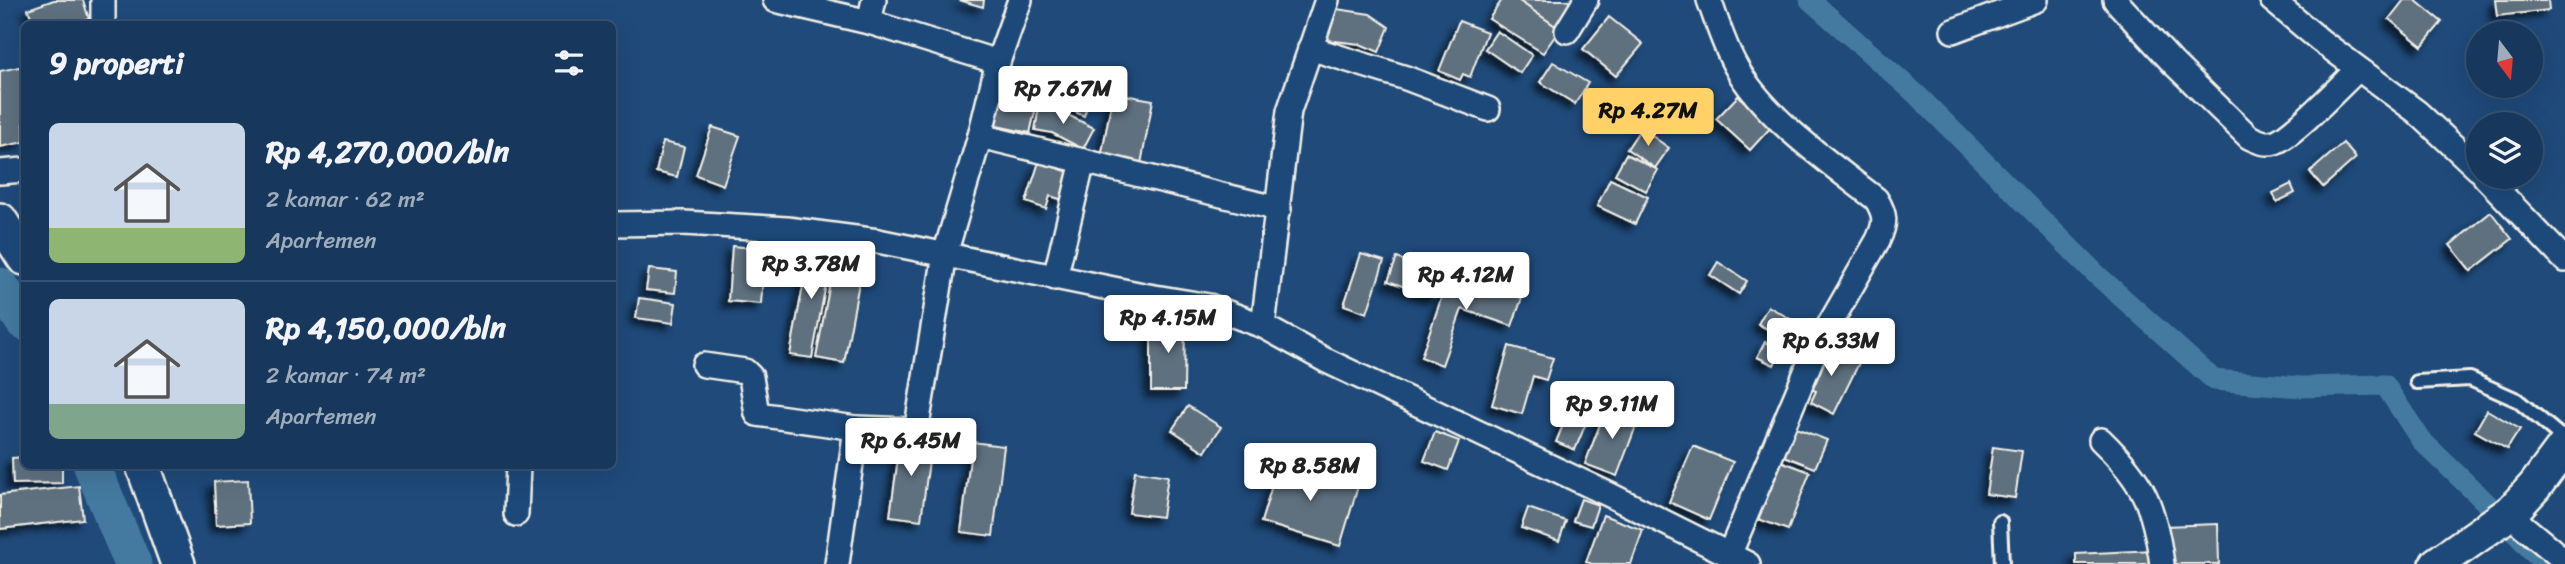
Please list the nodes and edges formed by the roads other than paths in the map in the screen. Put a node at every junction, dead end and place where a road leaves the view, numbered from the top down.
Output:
1 (103, 0) edge
2 (775, 0) edge
3 (1020, 0) edge
4 (1327, 0) edge
5 (1586, 0) edge
6 (1709, 0) edge
7 (2036, 0) edge
8 (2272, 0) edge
9 (2128, 3) edge
10 (872, 11) edge
11 (103, 21) edge
12 (1953, 31) dead end
13 (1567, 32) dead end
14 (1310, 48) junction
15 (998, 61) junction
16 (2358, 69) junction
17 (1488, 109) dead end
18 (980, 136) junction
19 (2466, 158) edge
20 (1083, 161) junction
21 (21, 170) edge
22 (0, 172) edge
23 (2497, 189) edge
24 (1279, 209) junction
25 (0, 220) edge
26 (616, 224) edge
27 (21, 253) edge
28 (944, 254) junction
29 (2565, 260) edge
30 (1055, 278) junction
31 (1263, 326) junction
32 (704, 365) dead end
33 (2417, 382) dead end
34 (856, 428) junction
35 (2101, 440) dead end
36 (2565, 440) edge
37 (2565, 446) edge
38 (144, 469) edge
39 (517, 469) edge
40 (516, 514) dead end
41 (2000, 522) dead end
42 (2519, 524) junction
43 (1739, 559) edge
44 (2565, 561) edge
45 (178, 564) edge
46 (836, 564) edge
47 (2002, 564) edge
48 (2162, 564) edge
49 (2437, 564) edge

1 - 11 street
2 - 10 street
3 - 15 street
4 - 14 street
5 - 13 street
6 - 43 street
7 - 12 street
8 - 16 street
9 - 16 street
10 - 15 street
14 - 17 street
14 - 24 street
15 - 18 street
16 - 19 street
18 - 20 street
18 - 28 street
20 - 24 street
20 - 30 street
21 - 22 street
23 - 29 street
24 - 31 street
25 - 27 street
26 - 28 street
28 - 30 street
28 - 34 street
30 - 31 street
31 - 43 street
32 - 34 street
33 - 36 lane
34 - 46 street
35 - 48 street
37 - 42 street
38 - 45 street
39 - 40 street
41 - 47 lane
42 - 44 street
42 - 49 street

